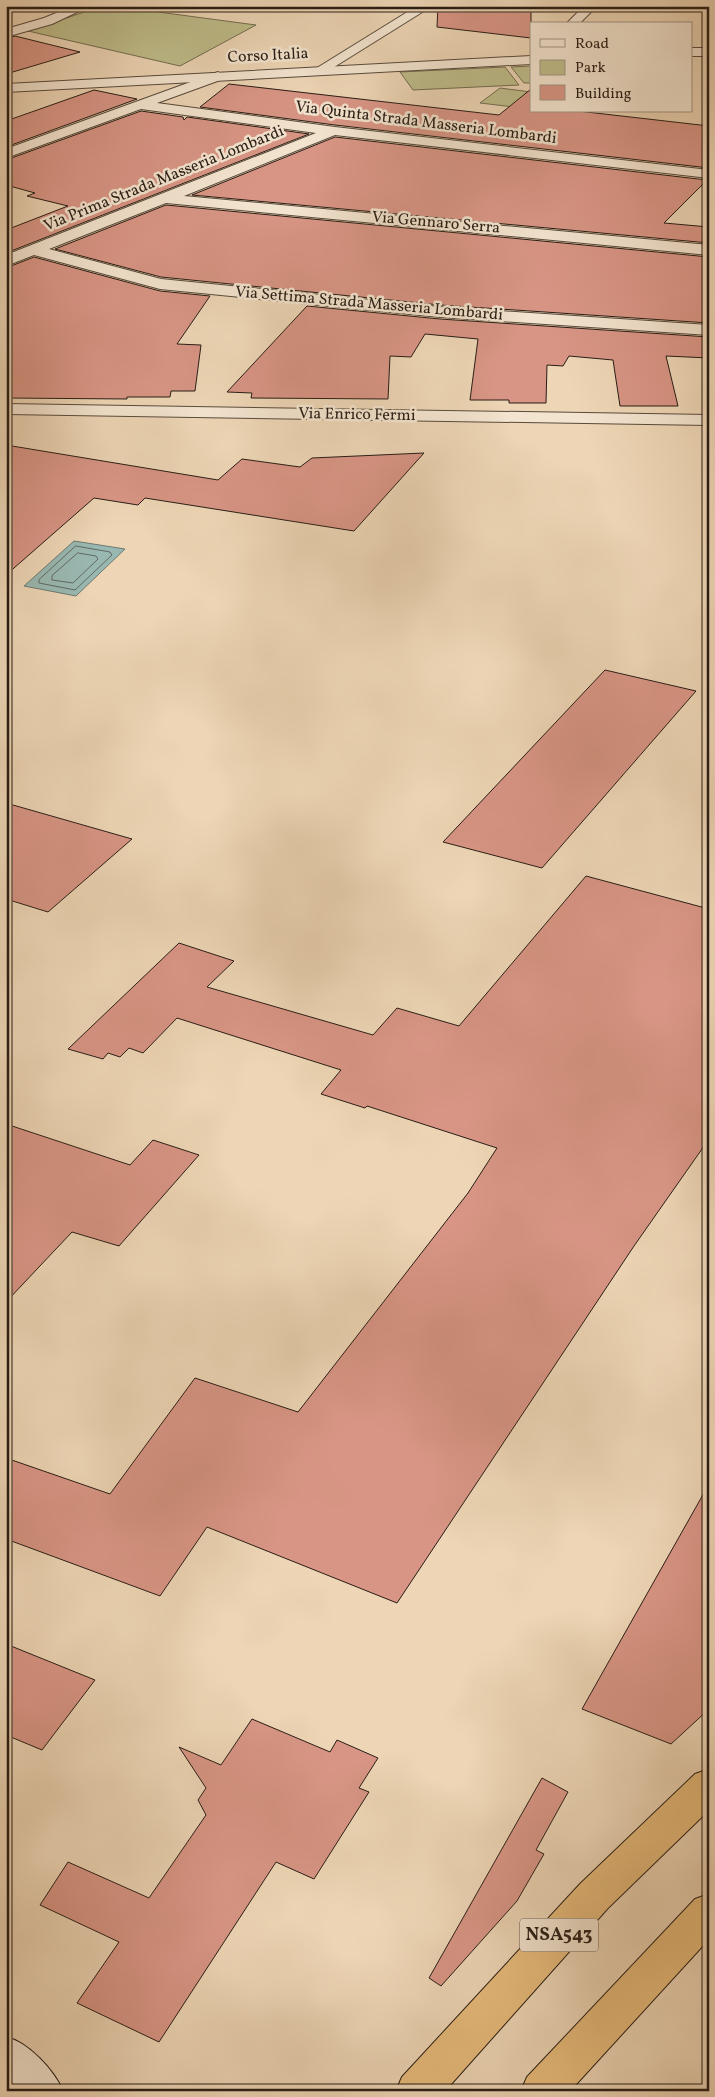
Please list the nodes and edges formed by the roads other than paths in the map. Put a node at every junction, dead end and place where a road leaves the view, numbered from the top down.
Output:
1 (84, 6) edge
2 (426, 6) edge
3 (590, 6) edge
4 (574, 22) edge
5 (6, 33) edge
6 (692, 52) edge
7 (709, 52) edge
8 (530, 60) edge
9 (318, 72) junction
10 (218, 76) junction
11 (6, 88) edge
12 (140, 105) junction
13 (335, 131) junction
14 (6, 154) edge
15 (709, 174) edge
16 (163, 198) junction
17 (33, 250) junction
18 (709, 250) edge
19 (6, 261) edge
20 (709, 330) edge
21 (6, 409) edge
22 (709, 420) edge
23 (709, 1785) edge
24 (709, 1911) edge
25 (6, 2056) edge
26 (18, 2091) edge
27 (42, 2091) edge
28 (417, 2091) edge
29 (542, 2091) edge

1 - 5 street
2 - 9 street
3 - 4 street
6 - 7 street
8 - 9 street, Corso Italia
9 - 10 street, Corso Italia
10 - 11 street, Corso Italia
10 - 12 street
12 - 13 street, Via Quinta Strada Masseria Lombardi
12 - 14 street
13 - 15 street, Via Quinta Strada Masseria Lombardi
13 - 16 street, Via Prima Strada Masseria Lombardi
16 - 17 street, Via Prima Strada Masseria Lombardi
16 - 18 street, Via Gennaro Serra
17 - 19 street, Via Prima Strada Masseria Lombardi
17 - 20 street, Via Settima Strada Masseria Lombardi
21 - 22 street, Via Enrico Fermi
23 - 28 highway, NSA543
24 - 29 highway
25 - 26 street
25 - 27 street

